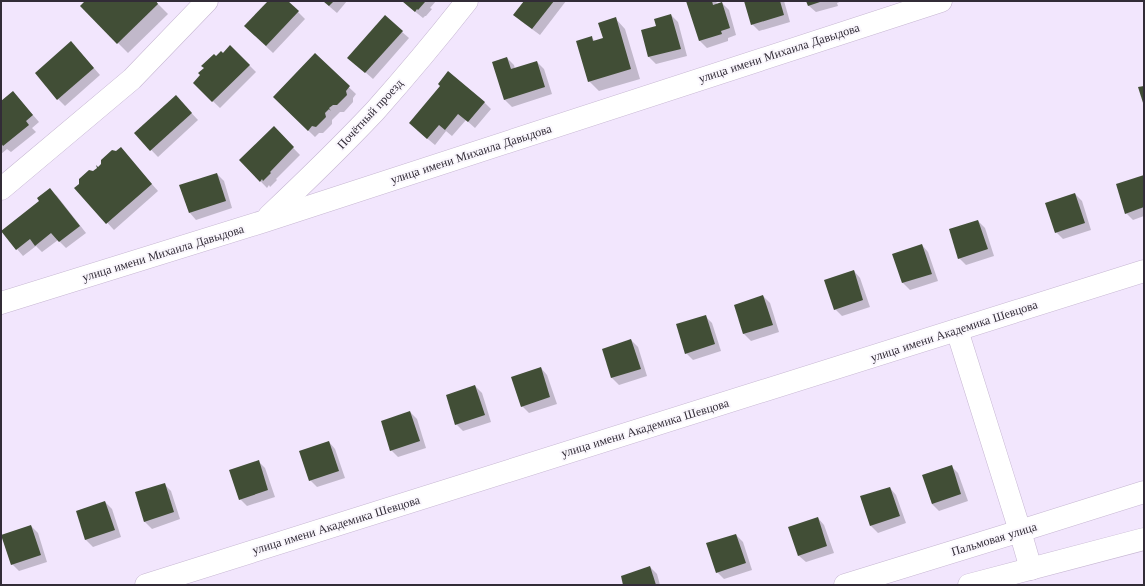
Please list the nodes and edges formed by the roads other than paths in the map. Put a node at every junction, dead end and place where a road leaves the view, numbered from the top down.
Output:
1 (207, 1) edge
2 (467, 1) edge
3 (941, 1) edge
4 (1, 189) edge
5 (265, 221) junction
6 (1144, 271) edge
7 (1, 303) edge
8 (957, 330) junction
9 (1144, 492) edge
10 (1020, 531) junction
11 (1144, 539) edge
12 (1031, 569) junction
13 (146, 585) edge
14 (845, 585) edge
15 (969, 585) edge

1 - 4 street
2 - 5 street, Почётный проезд
3 - 5 street, улица имени Михаила Давыдова
5 - 7 street, улица имени Михаила Давыдова
6 - 8 street, улица имени Академика Шевцова
8 - 10 street
8 - 13 street, улица имени Академика Шевцова
9 - 10 street, Пальмовая улица
10 - 12 street
10 - 14 street, Пальмовая улица
11 - 12 street
12 - 15 street

